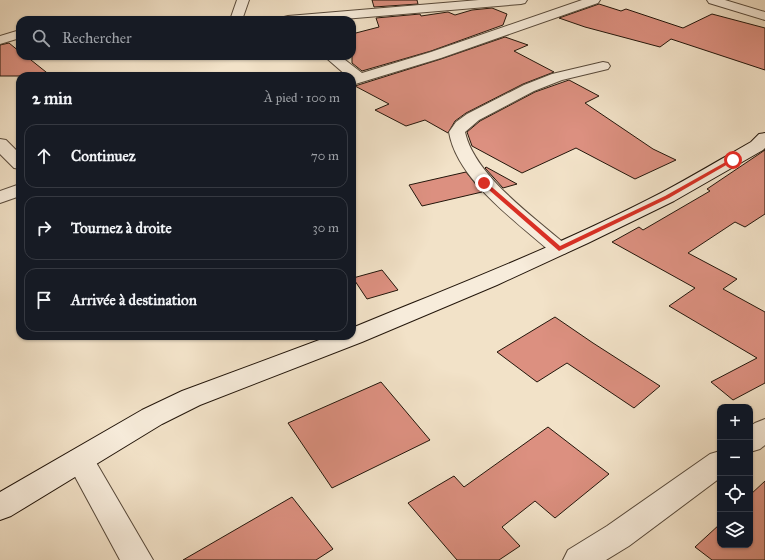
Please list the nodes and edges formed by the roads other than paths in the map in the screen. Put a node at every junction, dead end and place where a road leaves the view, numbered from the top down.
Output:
1 (243, 0) edge
2 (521, 0) edge
3 (594, 0) edge
4 (713, 0) edge
5 (237, 16) edge
6 (335, 16) edge
7 (765, 16) edge
8 (16, 35) edge
9 (0, 40) edge
10 (335, 60) edge
11 (603, 66) dead end
12 (348, 72) edge
13 (356, 79) edge
14 (765, 138) edge
15 (0, 144) edge
16 (16, 160) edge
17 (16, 191) edge
18 (0, 197) edge
19 (559, 249) junction
20 (356, 335) edge
21 (343, 340) edge
22 (765, 430) edge
23 (751, 440) edge
24 (80, 460) junction
25 (717, 464) edge
26 (0, 507) edge
27 (137, 560) edge
28 (579, 560) edge

1 - 5 street
2 - 6 street
3 - 13 street
4 - 7 street
8 - 9 street
10 - 12 street
11 - 19 street
14 - 19 street
15 - 16 street
17 - 18 street
19 - 20 street
21 - 24 street
22 - 23 street
24 - 26 street
24 - 27 street
25 - 28 street

